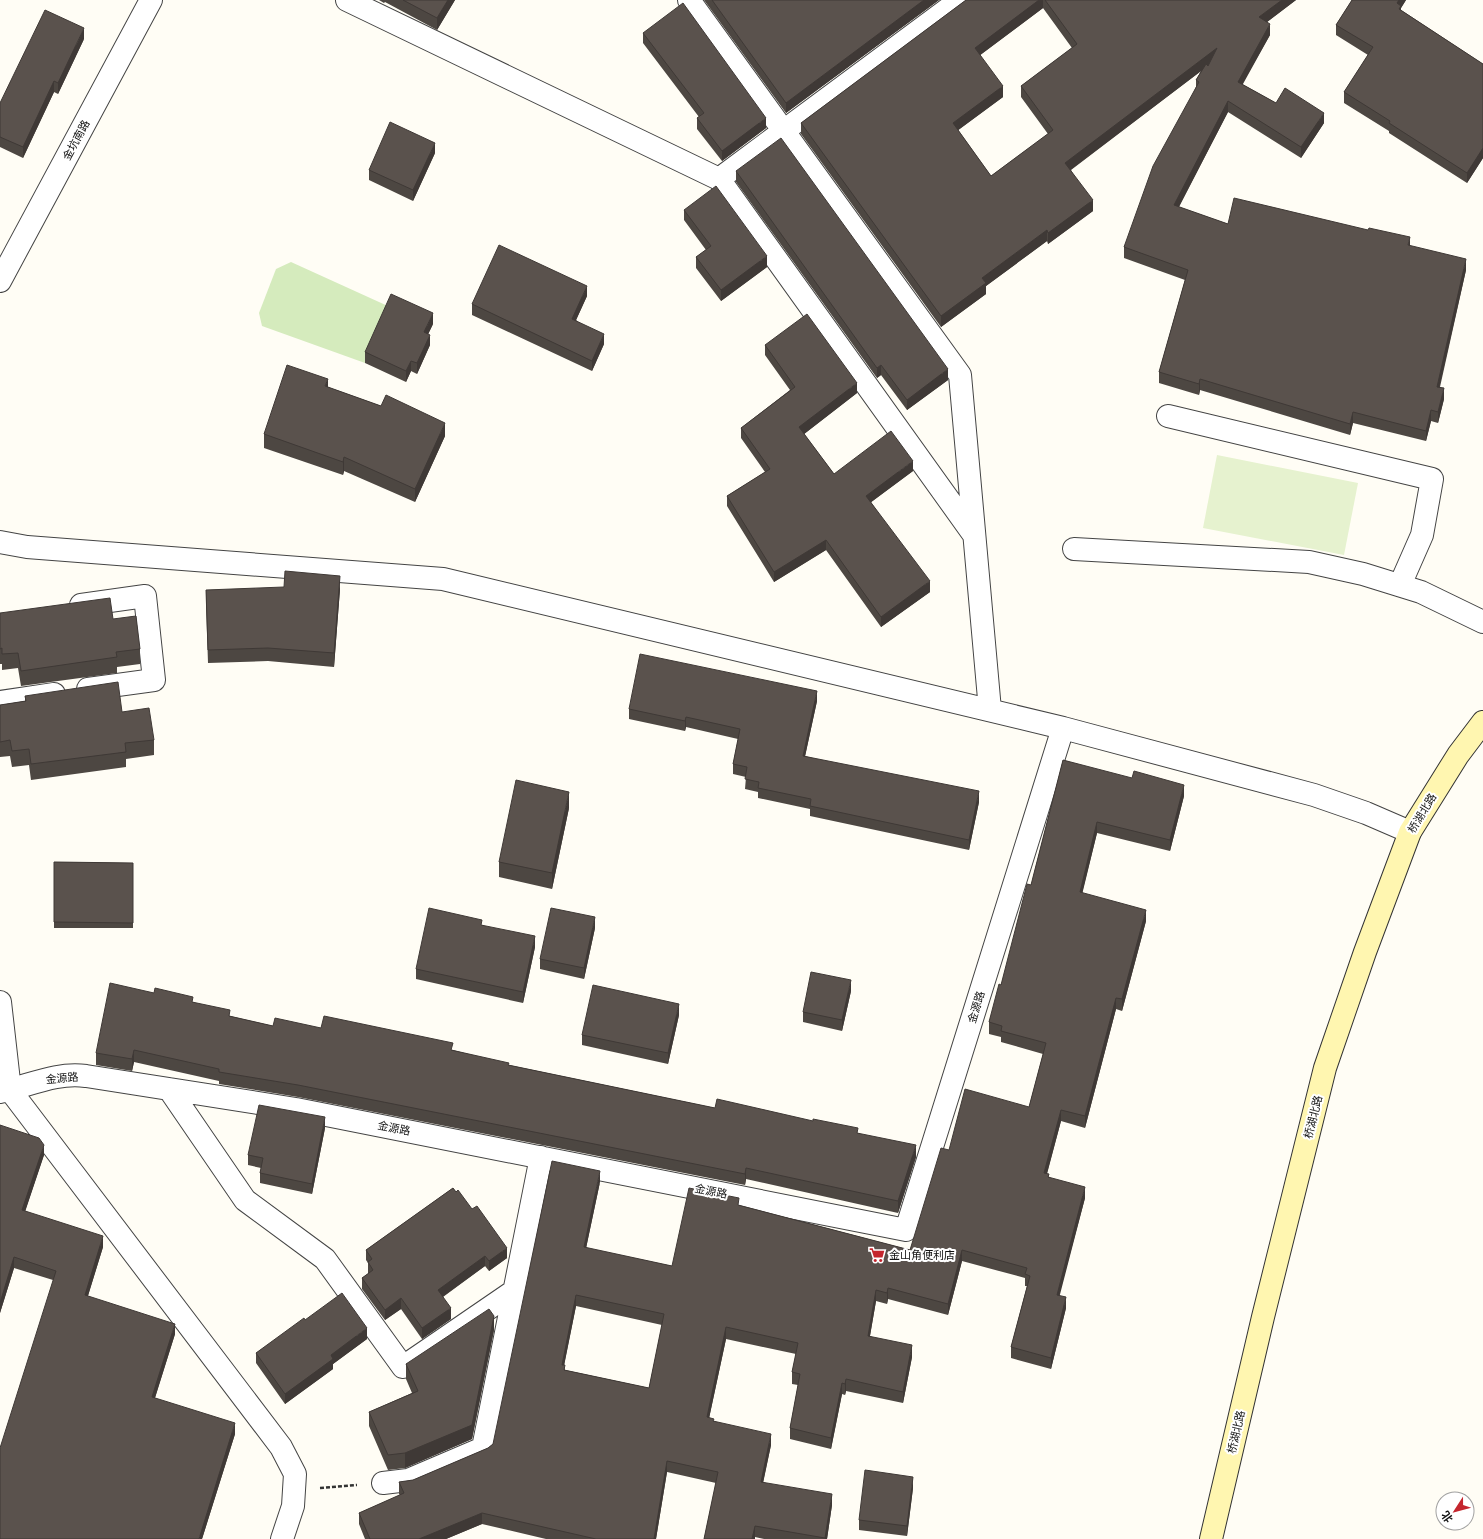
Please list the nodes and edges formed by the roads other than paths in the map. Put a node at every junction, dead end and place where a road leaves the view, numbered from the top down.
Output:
1 (151, 0) edge
2 (347, 0) edge
3 (689, 0) edge
4 (960, 0) edge
5 (783, 131) junction
6 (719, 179) junction
7 (0, 281) edge
8 (1168, 416) dead end
9 (974, 535) junction
10 (0, 542) edge
11 (1074, 549) dead end
12 (1400, 585) junction
13 (61, 607) edge
14 (1483, 622) edge
15 (0, 702) edge
16 (990, 710) junction
17 (1483, 722) edge
18 (1063, 728) junction
19 (1410, 832) junction
20 (0, 1002) edge
21 (169, 1089) junction
22 (5, 1091) edge
23 (541, 1157) junction
24 (514, 1291) junction
25 (384, 1483) road end
26 (282, 1539) edge
27 (1211, 1539) edge

1 - 7 street, 金坑南路
2 - 6 street
3 - 5 street
4 - 5 street
5 - 6 street
5 - 9 street
6 - 9 street
8 - 12 street
9 - 16 street
10 - 16 street
11 - 12 street
12 - 14 street
13 - 15 street
16 - 18 street
17 - 19 main road, 桥湖北路
18 - 19 street
18 - 23 street, 金源路
19 - 27 main road, 桥湖北路
20 - 22 street
21 - 22 street, 金源路
21 - 23 street, 金源路
21 - 24 street
22 - 26 street
23 - 24 street
24 - 25 street

